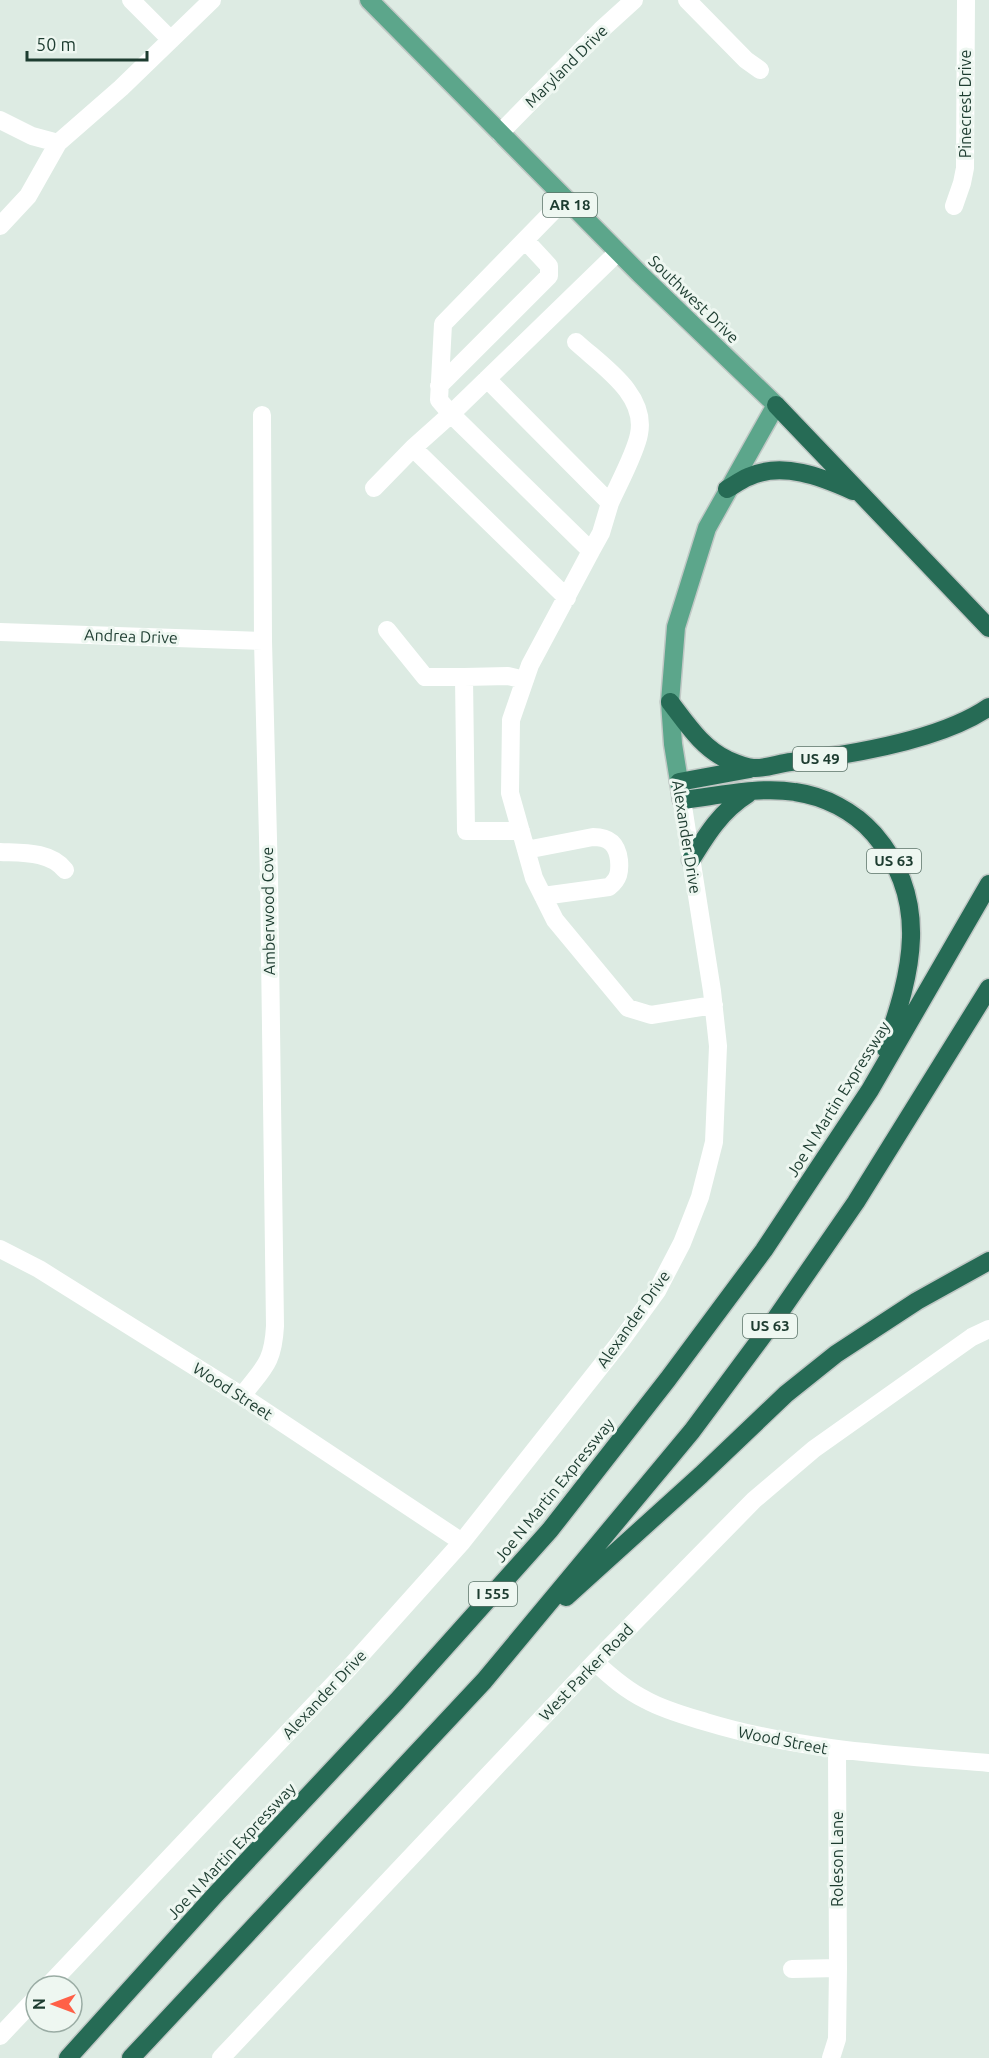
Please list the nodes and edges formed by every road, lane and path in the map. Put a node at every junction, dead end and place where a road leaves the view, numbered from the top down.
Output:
1 (131, 0) edge
2 (212, 0) edge
3 (369, 0) edge
4 (634, 0) edge
5 (687, 0) edge
6 (966, 0) edge
7 (171, 40) junction
8 (760, 70) dead end
9 (0, 120) edge
10 (500, 133) junction
11 (58, 143) junction
12 (565, 199) junction
13 (954, 206) dead end
14 (0, 226) edge
15 (525, 240) junction
16 (618, 252) junction
17 (576, 342) dead end
18 (487, 379) junction
19 (439, 386) junction
20 (776, 405) junction
21 (451, 414) junction
22 (262, 415) dead end
23 (413, 448) junction
24 (374, 488) dead end
25 (728, 489) junction
26 (861, 494) junction
27 (610, 503) junction
28 (591, 551) junction
29 (567, 598) junction
30 (985, 624) edge
31 (387, 630) dead end
32 (0, 632) edge
33 (263, 641) junction
34 (464, 677) junction
35 (525, 680) junction
36 (670, 702) junction
37 (989, 707) edge
38 (755, 768) junction
39 (679, 782) junction
40 (750, 792) junction
41 (681, 800) junction
42 (521, 831) junction
43 (533, 848) junction
44 (0, 852) edge
45 (691, 860) junction
46 (65, 870) dead end
47 (989, 884) edge
48 (550, 896) junction
49 (989, 988) edge
50 (714, 1005) junction
51 (870, 1090) junction
52 (0, 1250) edge
53 (989, 1261) edge
54 (989, 1329) edge
55 (242, 1396) junction
56 (462, 1542) junction
57 (518, 1641) junction
58 (595, 1662) junction
59 (837, 1750) junction
60 (989, 1763) edge
61 (838, 1968) junction
62 (792, 1969) dead end
63 (59, 1974) edge
64 (24, 2011) edge
65 (0, 2036) edge
66 (68, 2058) edge
67 (130, 2058) edge
68 (221, 2058) edge
69 (831, 2058) edge

1 - 7 street
2 - 7 street
3 - 10 main road, Southwest Drive / AR 18
4 - 10 street, Maryland Drive
5 - 8 street
6 - 13 street, Pinecrest Drive
7 - 11 street
9 - 11 street
10 - 12 main road, Southwest Drive / AR 18
11 - 14 street
12 - 15 street
12 - 16 main road, Southwest Drive / AR 18
15 - 19 street
15 - 19 street
16 - 18 street
16 - 20 main road, Southwest Drive / AR 18
17 - 27 street
18 - 21 street
18 - 27 street
19 - 21 street
20 - 25 main road, Alexander Drive
20 - 26 highway, Southwest Drive
21 - 23 street
21 - 28 street
22 - 33 street, Amberwood Cove
23 - 24 street
23 - 29 street
25 - 26 highway
25 - 36 main road, Alexander Drive
26 - 30 highway, Southwest Drive
27 - 28 street
28 - 29 street
29 - 35 street
31 - 34 street
32 - 33 street, Andrea Drive
33 - 55 street, Amberwood Cove
34 - 35 street
34 - 42 street
35 - 42 street
36 - 38 highway, US 49
36 - 39 main road, Alexander Drive
37 - 38 highway, US 49
38 - 39 highway, US 49
39 - 41 main road, Alexander Drive
40 - 41 highway, US 63
40 - 45 highway
40 - 51 highway, US 63
41 - 45 street, Alexander Drive
42 - 43 street
43 - 48 street
43 - 48 street
44 - 46 street
45 - 50 street, Alexander Drive
47 - 51 highway, Joe N Martin Expressway
48 - 50 street
49 - 57 highway, US 63
50 - 56 street, Alexander Drive
51 - 66 highway, Joe N Martin Expressway / I 555
52 - 55 street, Wood Street
53 - 57 highway
54 - 58 street, West Parker Road
55 - 56 street, Wood Street
56 - 63 street, Alexander Drive
57 - 67 highway
58 - 59 street, Wood Street
58 - 68 street, West Parker Road
59 - 60 street, Wood Street
59 - 61 street, Roleson Lane
61 - 62 street
61 - 69 street, Roleson Lane
64 - 65 street

